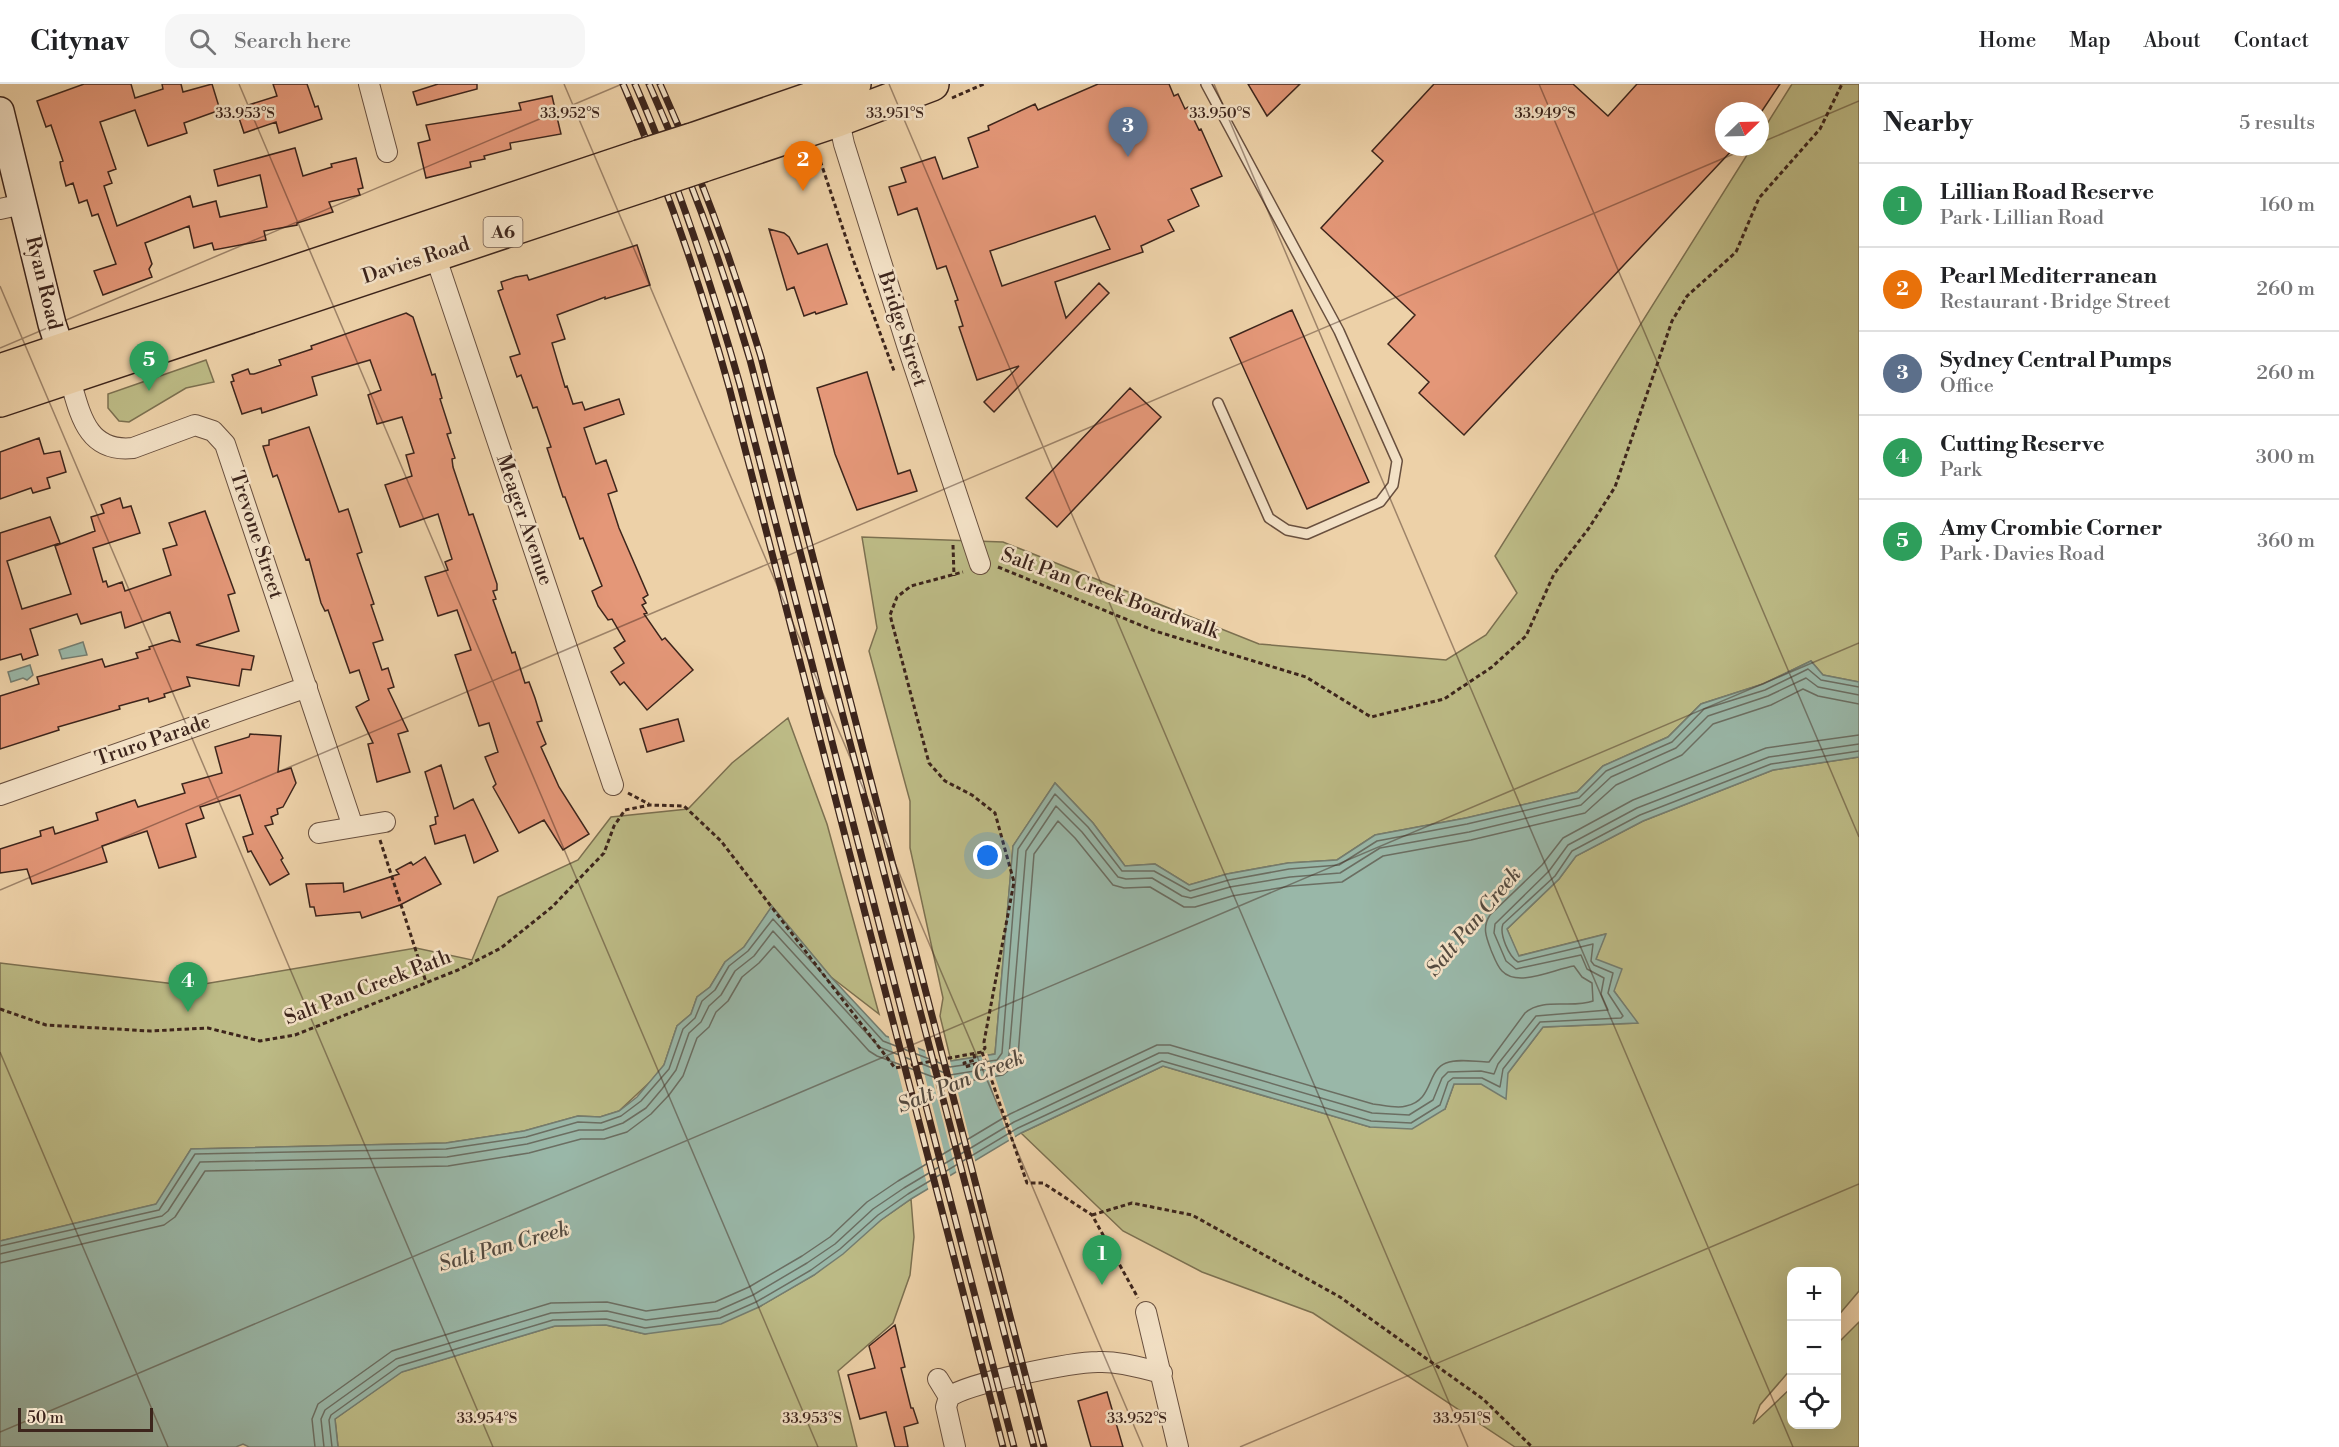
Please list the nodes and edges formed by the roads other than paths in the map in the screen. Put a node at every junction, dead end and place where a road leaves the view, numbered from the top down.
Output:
1 (369, 84) edge
2 (932, 84) edge
3 (1206, 84) edge
4 (842, 98) edge
5 (0, 111) edge
6 (387, 152) dead end
7 (644, 170) junction
8 (11, 207) edge
9 (390, 240) junction
10 (435, 255) junction
11 (65, 363) junction
12 (0, 370) edge
13 (0, 400) edge
14 (1218, 403) dead end
15 (980, 564) road end
16 (307, 687) junction
17 (613, 785) road end
18 (0, 795) edge
19 (380, 823) road end
20 (353, 827) junction
21 (319, 833) dead end
22 (1146, 1312) road end
23 (1162, 1373) junction
24 (938, 1379) dead end
25 (949, 1397) junction
26 (955, 1447) edge
27 (1178, 1447) edge

1 - 6 street
2 - 4 highway, Davies Road / A6
3 - 14 lane
4 - 7 highway, Davies Road / A6, bridge
4 - 15 street, Bridge Street
5 - 8 main road, Ryan Road
7 - 9 highway, Davies Road / A6
7 - 10 highway, Davies Road / A6
8 - 11 main road, Ryan Road
9 - 10 highway
9 - 11 highway, Davies Road / A6
10 - 11 highway, Davies Road / A6
10 - 17 street, Meager Avenue
11 - 12 highway, Davies Road / A6
11 - 13 highway, Davies Road / A6
11 - 16 street, Trevone Street
16 - 18 street, Truro Parade
16 - 20 street, Trevone Street
19 - 20 street
20 - 21 street
22 - 23 street
23 - 25 street
23 - 27 street
24 - 25 street
25 - 26 street

